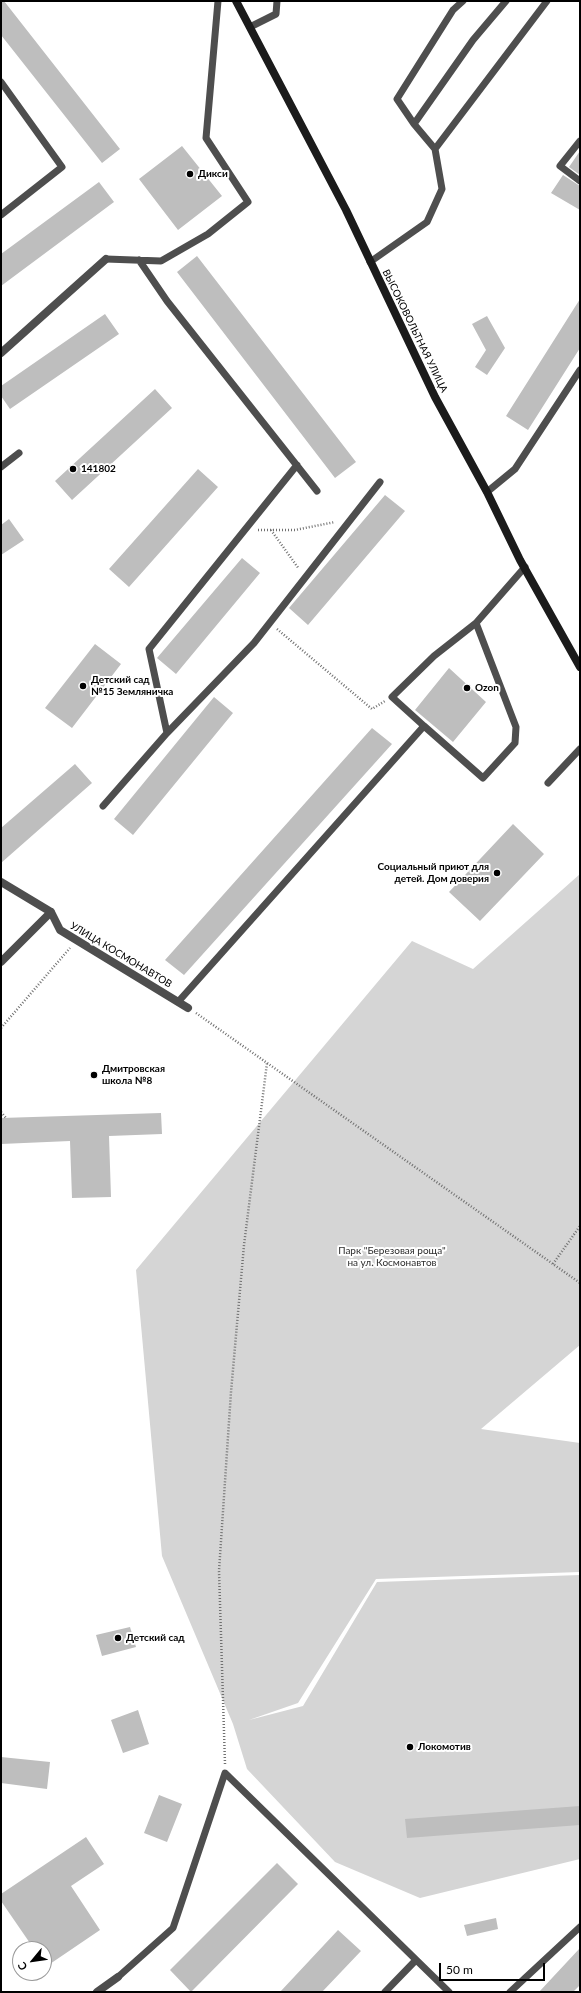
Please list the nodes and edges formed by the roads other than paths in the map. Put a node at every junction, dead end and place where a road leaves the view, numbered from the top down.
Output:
1 (218, 1) edge
2 (236, 1) edge
3 (277, 1) edge
4 (463, 1) edge
5 (506, 1) edge
6 (547, 1) edge
7 (250, 27) junction
8 (1, 82) edge
9 (414, 124) junction
10 (580, 141) edge
11 (435, 149) junction
12 (580, 181) edge
13 (1, 215) edge
14 (106, 259) joint
15 (139, 260) junction
16 (370, 262) junction
17 (1, 353) edge
18 (580, 370) edge
19 (20, 453) dead end
20 (297, 465) junction
21 (1, 467) edge
22 (380, 482) dead end
23 (317, 491) dead end
24 (487, 492) junction
25 (525, 567) junction
26 (476, 623) junction
27 (580, 667) edge
28 (424, 726) junction
29 (167, 733) junction
30 (580, 749) edge
31 (548, 783) dead end
32 (103, 806) dead end
33 (1, 882) edge
34 (51, 912) junction
35 (1, 962) edge
36 (178, 1002) junction
37 (188, 1008) road end
38 (580, 1927) edge
39 (416, 1960) junction
40 (118, 1976) joint
41 (97, 1992) edge
42 (385, 1992) edge
43 (449, 1992) edge
44 (510, 1992) edge

1 - 15 lane
2 - 7 main road, ВЫСОКОВОЛЬТНАЯ УЛИЦА
3 - 7 lane
4 - 9 lane
5 - 9 lane
6 - 11 lane
7 - 16 main road, ВЫСОКОВОЛЬТНАЯ УЛИЦА
8 - 13 lane
9 - 11 lane
10 - 12 lane
11 - 16 lane
14 - 15 lane
14 - 17 street
15 - 20 lane
16 - 24 main road, ВЫСОКОВОЛЬТНАЯ УЛИЦА
18 - 24 lane
19 - 21 lane
20 - 23 lane
20 - 29 lane
22 - 29 lane
24 - 25 main road, ВЫСОКОВОЛЬТНАЯ УЛИЦА
25 - 26 lane
25 - 27 main road, ВЫСОКОВОЛЬТНАЯ УЛИЦА
26 - 28 lane
26 - 28 lane
28 - 36 lane
29 - 32 lane
30 - 31 lane
33 - 34 street
34 - 35 street
34 - 36 street, УЛИЦА КОСМОНАВТОВ
36 - 37 street, УЛИЦА КОСМОНАВТОВ
38 - 44 lane
39 - 40 lane
39 - 42 lane
39 - 43 lane
40 - 41 street

